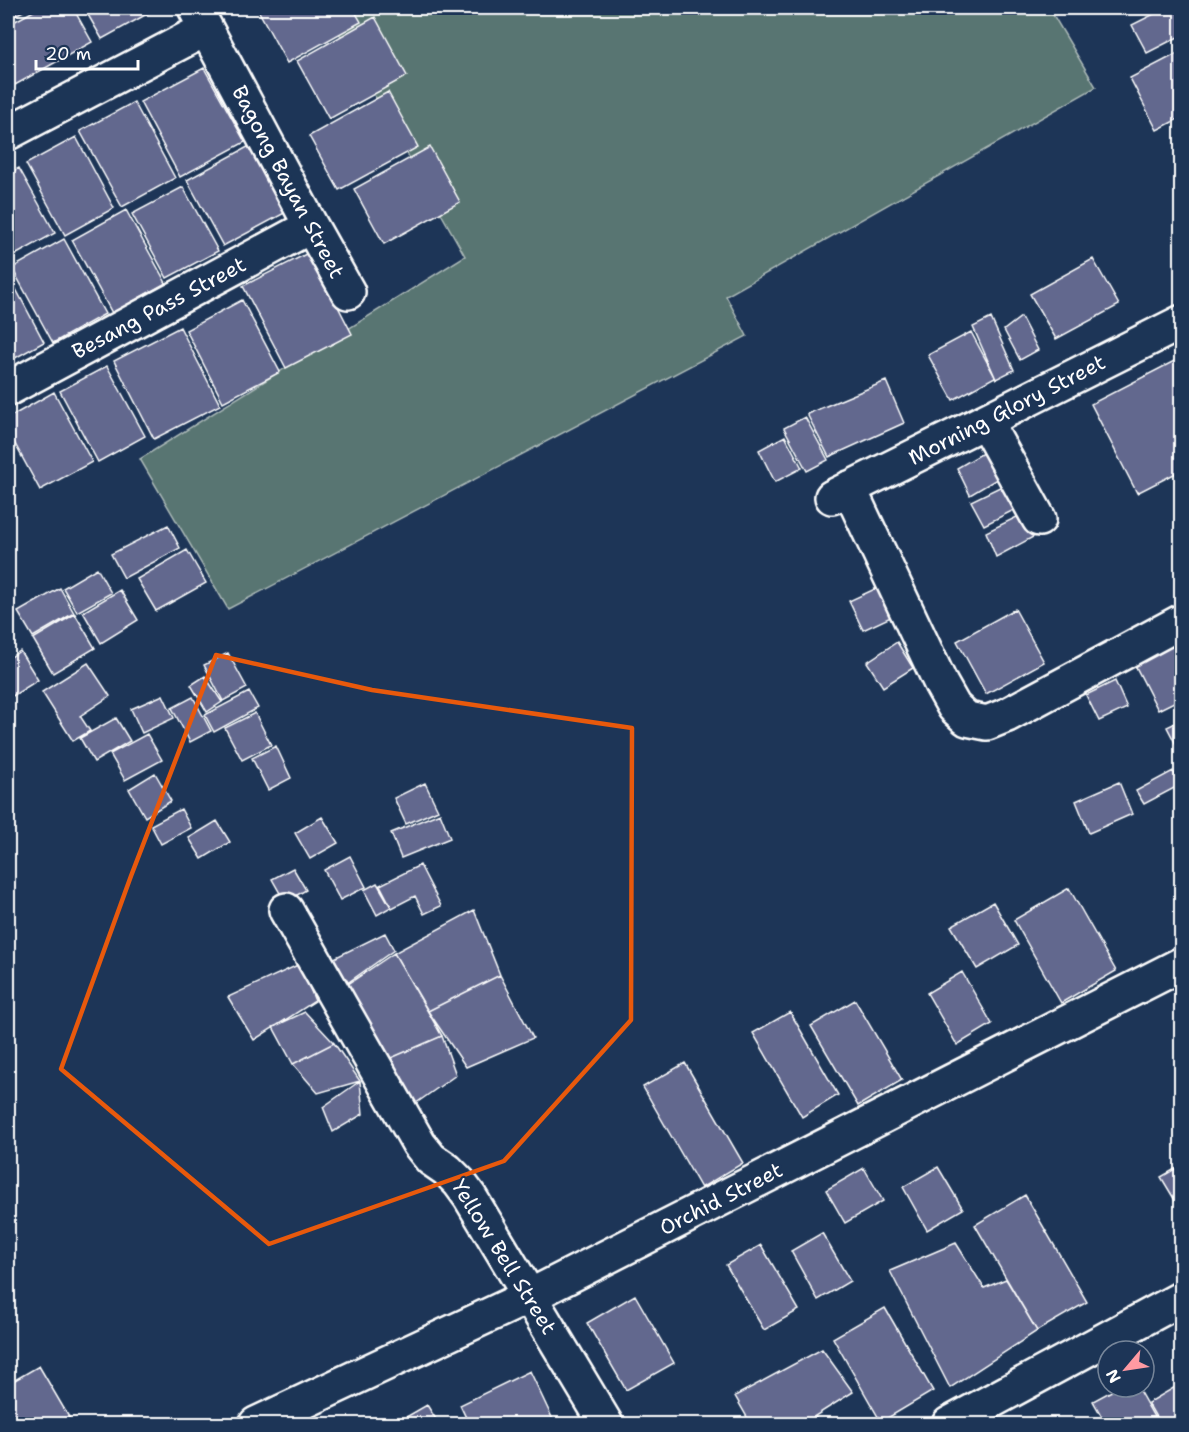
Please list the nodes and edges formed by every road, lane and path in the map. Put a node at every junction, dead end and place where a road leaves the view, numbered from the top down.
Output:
1 (201, 18) edge
2 (8, 134) edge
3 (311, 226) junction
4 (348, 292) dead end
5 (1182, 322) edge
6 (8, 390) edge
7 (985, 421) junction
8 (1039, 519) dead end
9 (1182, 621) edge
10 (286, 910) dead end
11 (1182, 964) edge
12 (530, 1296) junction
13 (1182, 1298) edge
14 (256, 1425) edge
15 (606, 1425) edge
16 (949, 1425) edge

1 - 2 street
1 - 3 street, Bagong Bayan Street
3 - 4 street, Bagong Bayan Street
3 - 6 street, Besang Pass Street
5 - 7 street, Morning Glory Street
7 - 8 street
7 - 9 street, Morning Glory Street
10 - 12 street, Yellow Bell Street
11 - 12 street, Orchid Street
12 - 14 street, Orchid Street
12 - 15 street, Yellow Bell Street
13 - 16 street

